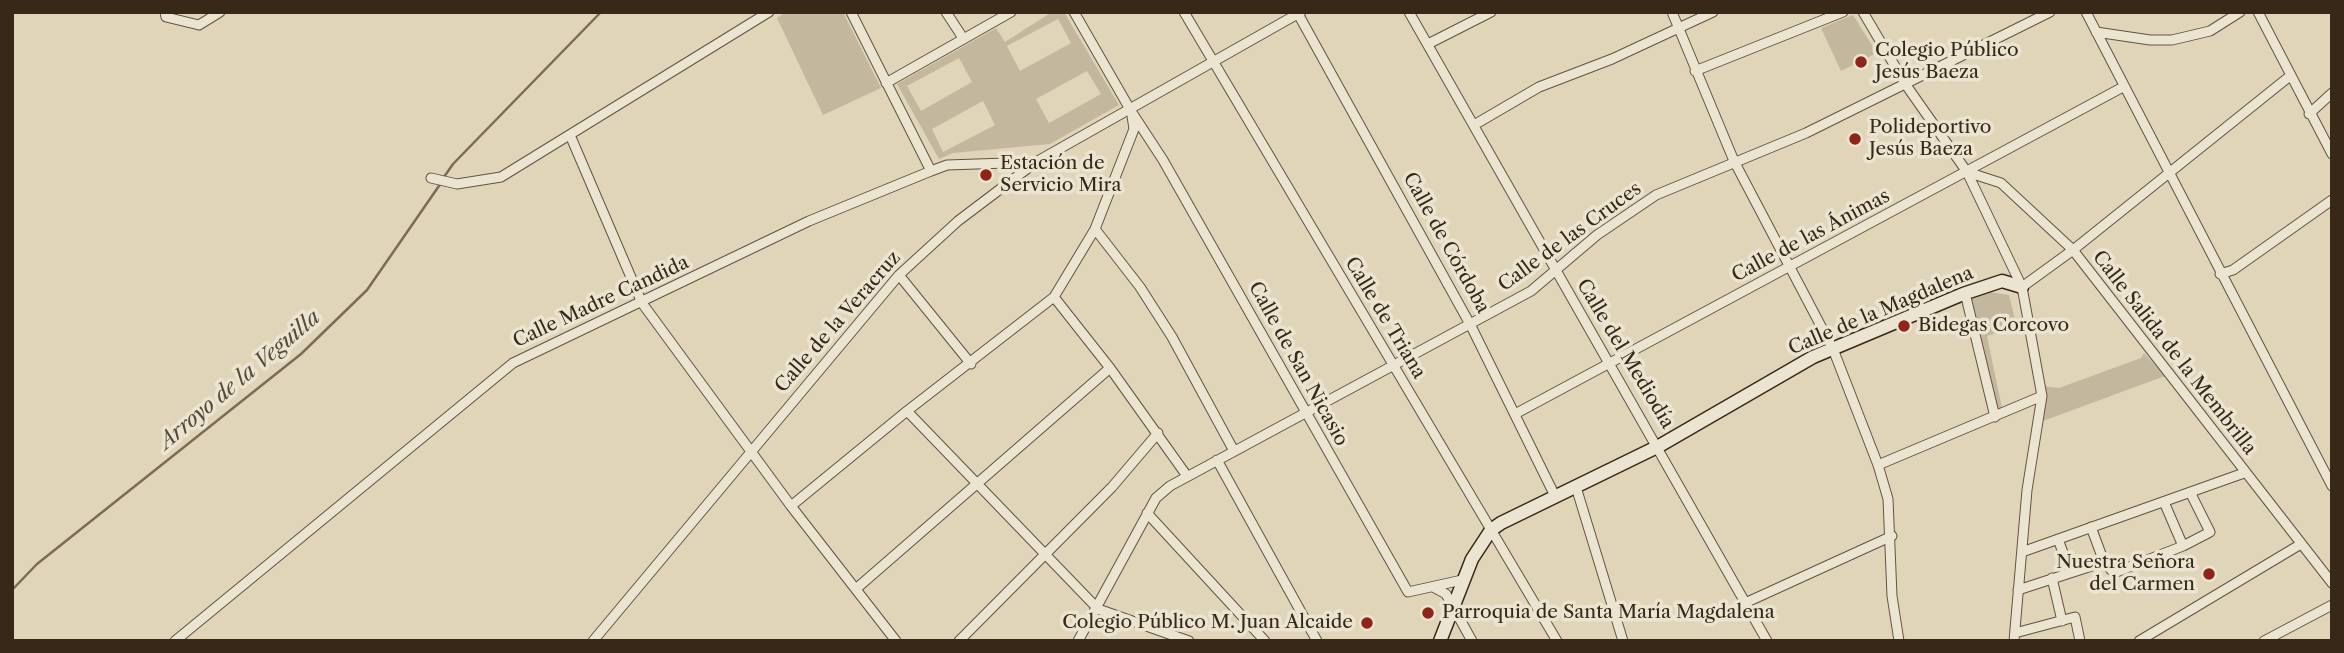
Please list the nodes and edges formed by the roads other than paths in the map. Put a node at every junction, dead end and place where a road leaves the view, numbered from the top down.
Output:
1 (165, 12) edge
2 (220, 12) edge
3 (769, 12) edge
4 (851, 12) edge
5 (946, 12) edge
6 (1011, 12) edge
7 (1074, 12) edge
8 (1184, 12) edge
9 (1409, 12) edge
10 (1491, 12) edge
11 (1672, 12) edge
12 (1713, 12) edge
13 (1843, 12) edge
14 (1863, 12) edge
15 (2050, 12) edge
16 (2085, 12) edge
17 (2240, 12) edge
18 (2258, 12) edge
19 (1299, 13) edge
20 (1678, 29) junction
21 (2096, 32) junction
22 (963, 38) junction
23 (1428, 44) junction
24 (1215, 63) junction
25 (1695, 71) junction
26 (2290, 76) junction
27 (886, 83) junction
28 (1906, 85) junction
29 (2123, 87) junction
30 (2332, 93) edge
31 (1131, 111) junction
32 (2309, 114) junction
33 (1475, 125) junction
34 (569, 135) junction
35 (2332, 154) edge
36 (1734, 161) junction
37 (1035, 162) junction
38 (931, 171) junction
39 (1966, 172) junction
40 (2169, 173) junction
41 (433, 178) dead end
42 (2332, 200) edge
43 (1095, 229) junction
44 (2073, 250) junction
45 (1791, 267) junction
46 (1554, 268) junction
47 (2220, 274) junction
48 (899, 275) junction
49 (2022, 287) junction
50 (1965, 293) junction
51 (1055, 297) junction
52 (642, 303) junction
53 (1471, 326) junction
54 (1833, 349) junction
55 (1610, 363) junction
56 (971, 364) junction
57 (1394, 367) junction
58 (1110, 368) junction
59 (2042, 396) junction
60 (907, 411) junction
61 (1306, 414) junction
62 (1516, 414) junction
63 (1995, 417) junction
64 (1158, 433) junction
65 (1659, 446) junction
66 (750, 450) junction
67 (1234, 451) junction
68 (1217, 460) junction
69 (1878, 466) junction
70 (2327, 467) edge
71 (2244, 473) junction
72 (1187, 476) junction
73 (977, 485) junction
74 (2332, 486) edge
75 (1576, 488) junction
76 (2190, 492) junction
77 (1555, 496) junction
78 (2164, 502) junction
79 (791, 506) junction
80 (1147, 513) junction
81 (2091, 527) junction
82 (1491, 530) junction
83 (1892, 537) junction
84 (2057, 539) junction
85 (2301, 544) junction
86 (2183, 546) junction
87 (2022, 552) junction
88 (1044, 554) junction
89 (2104, 562) junction
90 (2070, 572) junction
91 (2052, 578) junction
92 (1462, 580) junction
93 (2332, 583) edge
94 (1433, 587) junction
95 (857, 588) junction
96 (2018, 590) junction
97 (1745, 603) junction
98 (2332, 605) edge
99 (1452, 608) junction
100 (1098, 609) junction
101 (2062, 621) junction
102 (2015, 637) edge
103 (1082, 639) edge
104 (175, 641) edge
105 (593, 641) edge
106 (896, 641) edge
107 (959, 641) edge
108 (1189, 641) edge
109 (1265, 641) edge
110 (1318, 641) edge
111 (1440, 641) edge
112 (1472, 641) edge
113 (1557, 641) edge
114 (1623, 641) edge
115 (1767, 641) edge
116 (1899, 641) edge
117 (2080, 641) edge
118 (2139, 641) edge
119 (2264, 641) edge

1 - 2 street
3 - 34 street
4 - 27 street
5 - 22 street
6 - 22 street
7 - 31 street
8 - 24 street, Calle de Triana
9 - 23 street, Calle del Mediodía
10 - 23 street
11 - 20 street
12 - 20 street
13 - 25 street
14 - 28 street
15 - 28 street, Calle de las Cruces
16 - 21 street
17 - 21 street
18 - 26 street
19 - 24 street, Calle de la Veracruz
19 - 53 street, Calle de Córdoba
20 - 25 street
20 - 33 street
21 - 29 street
22 - 27 street
23 - 33 street, Calle del Mediodía
24 - 31 street, Calle de la Veracruz
24 - 57 street, Calle de Triana
25 - 36 street
26 - 32 street
26 - 40 street
27 - 38 street
28 - 36 street, Calle de las Cruces
28 - 39 street
29 - 39 street, Calle de las Ánimas
29 - 40 street
30 - 32 street
31 - 37 street, Calle de la Veracruz
31 - 43 street
31 - 61 street, Calle de San Nicasio
32 - 35 street
33 - 46 street, Calle del Mediodía
34 - 41 street
34 - 52 street
36 - 45 street
36 - 46 street, Calle de las Cruces
37 - 38 street, Calle Madre Candida
37 - 48 street, Calle de la Veracruz
38 - 52 street, Calle Madre Candida
39 - 44 street, Calle Salida de la Membrilla
39 - 45 street, Calle de las Ánimas
39 - 49 street
40 - 44 street
40 - 47 street
42 - 47 street
43 - 51 street
43 - 67 street
44 - 49 street
44 - 71 street, Calle Salida de la Membrilla
45 - 54 street
45 - 55 street, Calle de las Ánimas
46 - 53 street, Calle de las Cruces
46 - 55 street, Calle del Mediodía
47 - 70 street
48 - 56 street
48 - 66 street, Calle de la Veracruz
49 - 50 street, Calle de la Magdalena
49 - 59 street
50 - 54 street, Calle de la Magdalena
50 - 63 street
51 - 56 street
51 - 58 street
52 - 66 street
52 - 104 street, Calle Madre Candida
53 - 57 street, Calle de las Cruces
53 - 62 street, Calle de Córdoba
54 - 65 street, Calle de la Magdalena
54 - 69 street
55 - 62 street, Calle de las Ánimas
55 - 65 street, Calle del Mediodía
56 - 60 street
57 - 61 street, Calle de las Cruces
57 - 82 street, Calle de Triana
58 - 64 street
58 - 73 street
59 - 63 street
59 - 87 street
60 - 73 street
60 - 79 street
61 - 67 street, Calle de las Cruces
61 - 94 street, Calle de San Nicasio
62 - 77 street, Calle de Córdoba
63 - 69 street
64 - 72 street
64 - 88 street
65 - 75 street, Calle de la Magdalena
65 - 97 street, Calle del Mediodía
66 - 79 street
66 - 105 street, Calle de la Veracruz
67 - 68 street, Calle de las Cruces
68 - 72 street, Calle de las Cruces
68 - 110 street
69 - 83 street
70 - 74 street
71 - 76 street
71 - 85 street, Calle Salida de la Membrilla
72 - 80 street, Calle de las Cruces
73 - 88 street
73 - 95 street
75 - 77 street, Calle de la Magdalena
75 - 114 street
76 - 78 street
76 - 86 street
77 - 82 street, Calle de la Magdalena
78 - 81 street
78 - 86 street
79 - 95 street
80 - 100 street, Calle de las Cruces
80 - 109 street
81 - 84 street
81 - 89 street
82 - 92 street
82 - 113 street, Calle de Triana
83 - 97 street
83 - 116 street
84 - 87 street
84 - 90 street
85 - 93 street, Calle Salida de la Membrilla
85 - 118 street
86 - 89 street
87 - 96 street
88 - 100 street
88 - 107 street
89 - 90 street
90 - 91 street
91 - 96 street
91 - 101 street
92 - 94 street
92 - 99 street
94 - 99 street
95 - 106 street
96 - 102 street
97 - 115 street, Calle del Mediodía
98 - 119 street
99 - 111 street
99 - 112 street
100 - 103 street, Calle de las Cruces
100 - 108 street
101 - 102 street
101 - 117 street

